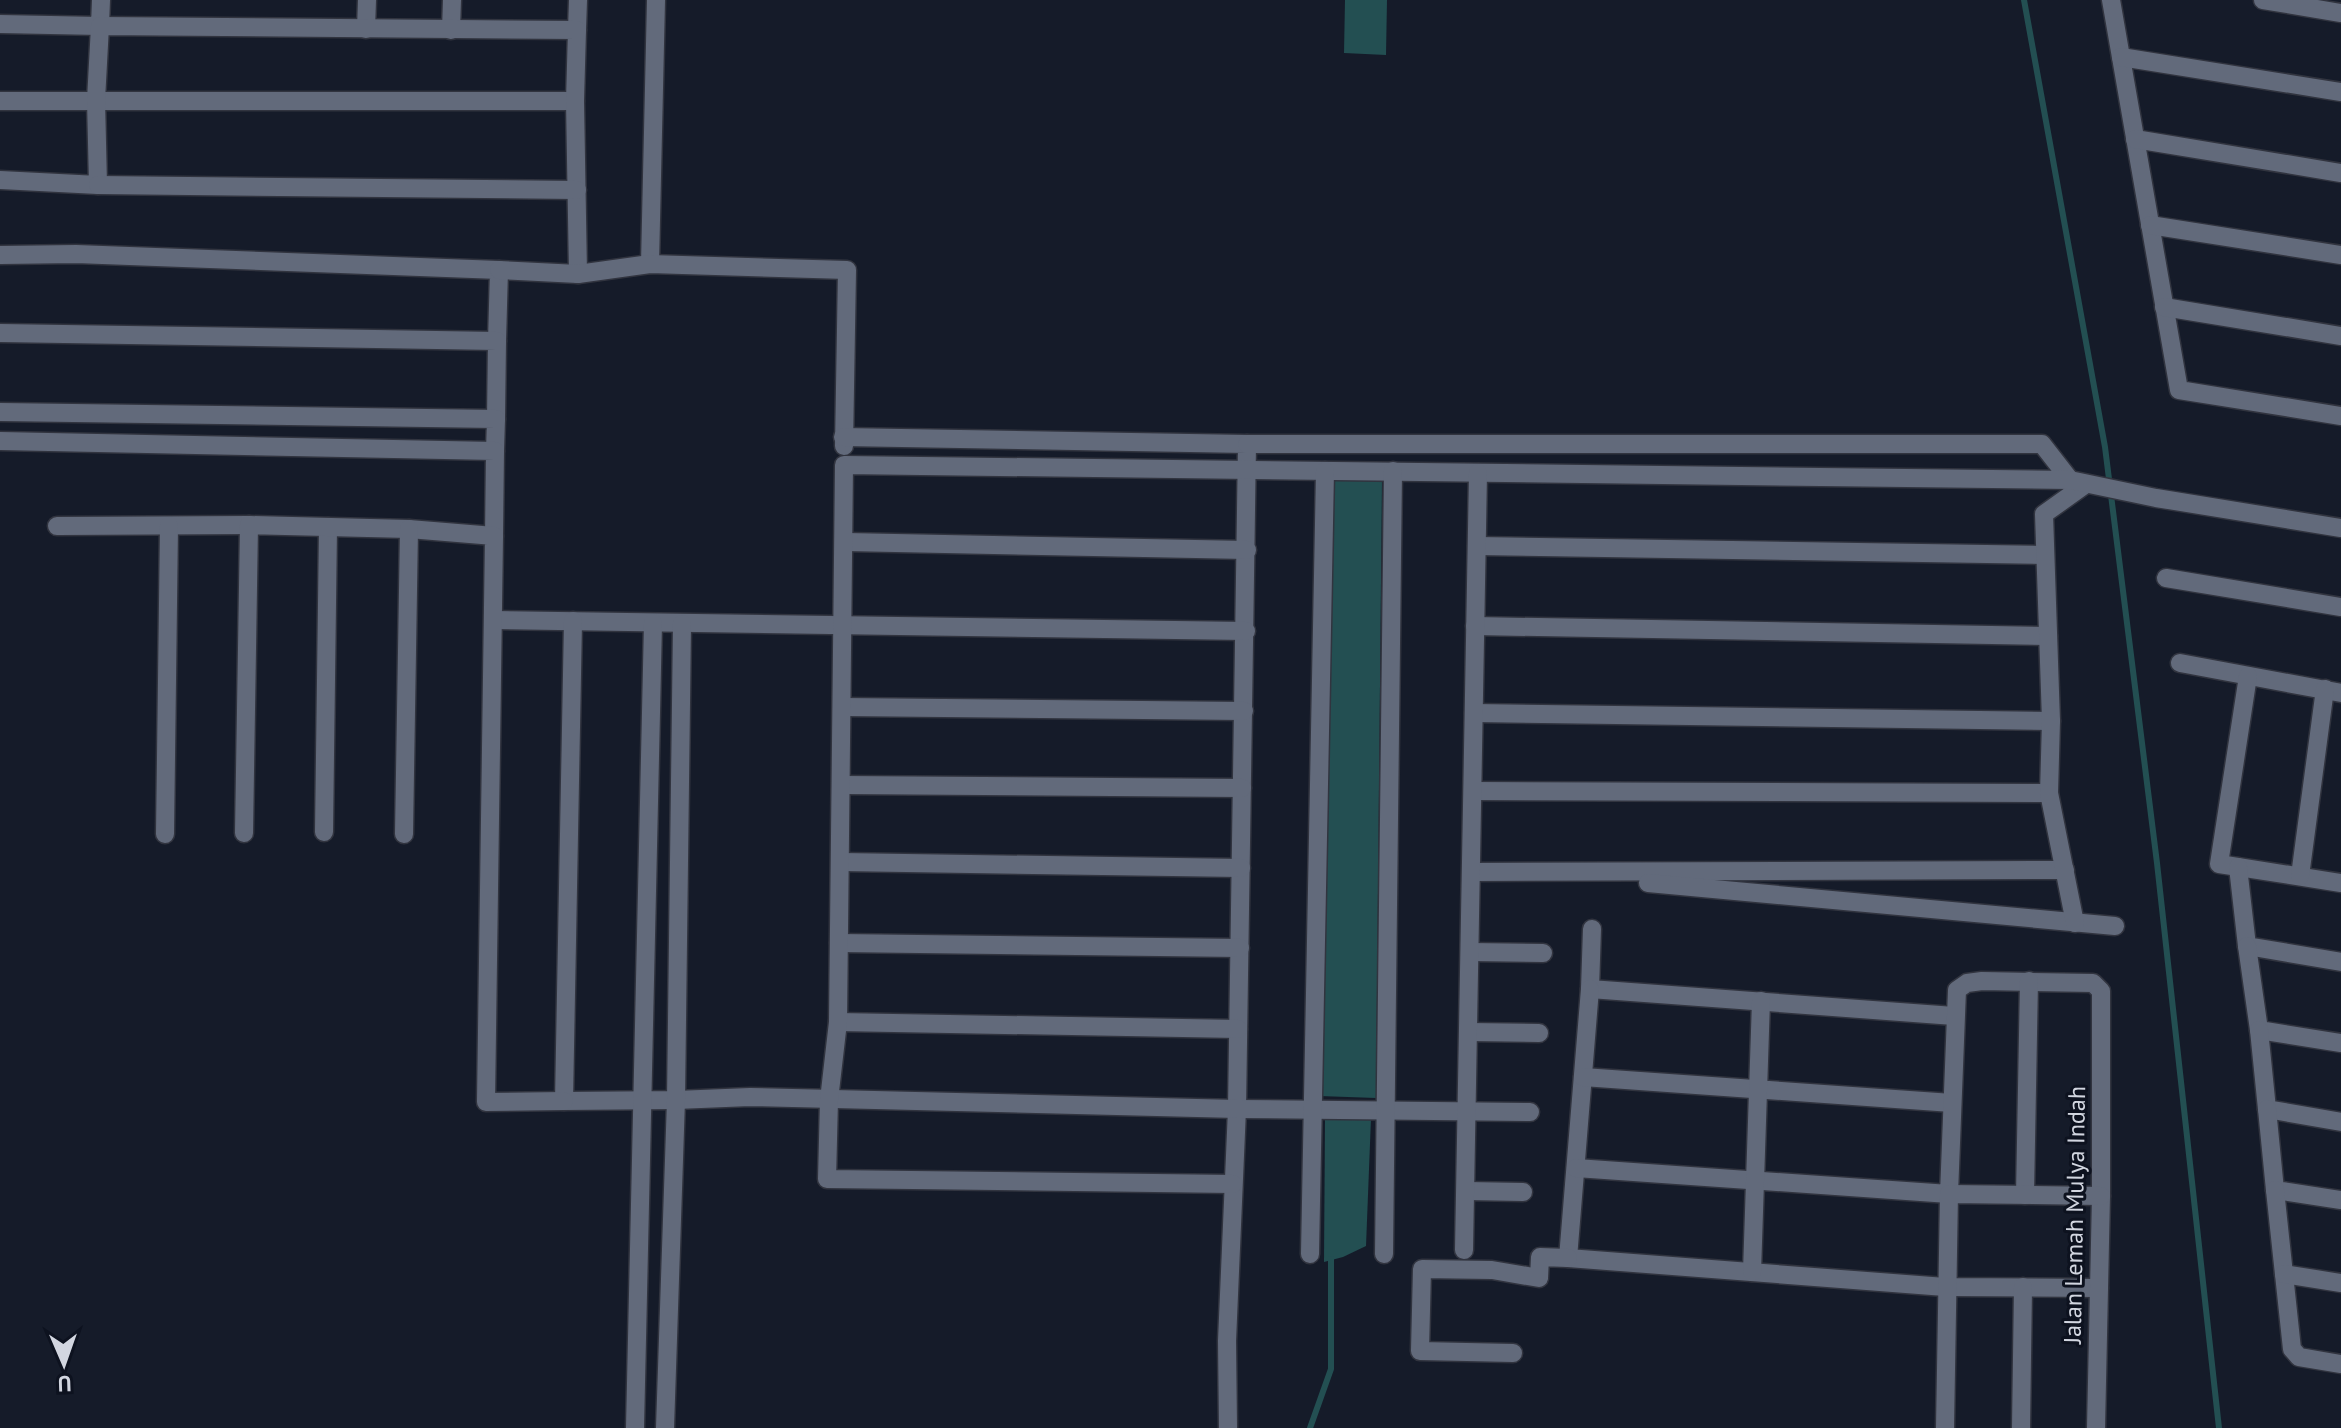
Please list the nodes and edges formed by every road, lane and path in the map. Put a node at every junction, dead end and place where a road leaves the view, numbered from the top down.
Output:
1 (101, 0) edge
2 (367, 0) edge
3 (452, 0) edge
4 (578, 0) edge
5 (656, 0) edge
6 (2111, 0) edge
7 (2263, 0) edge
8 (2341, 13) edge
9 (0, 24) edge
10 (100, 26) junction
11 (366, 29) junction
12 (451, 30) junction
13 (577, 30) junction
14 (2121, 57) junction
15 (2341, 92) edge
16 (96, 100) junction
17 (0, 101) edge
18 (575, 101) junction
19 (2135, 139) junction
20 (2341, 173) edge
21 (0, 180) edge
22 (98, 185) junction
23 (577, 190) junction
24 (2150, 225) junction
25 (0, 255) edge
26 (2341, 255) edge
27 (650, 264) junction
28 (499, 270) junction
29 (578, 274) junction
30 (2164, 307) junction
31 (0, 333) edge
32 (2341, 336) edge
33 (497, 341) junction
34 (0, 412) edge
35 (2341, 416) edge
36 (496, 419) junction
37 (843, 437) junction
38 (0, 441) edge
39 (1247, 444) junction
40 (495, 451) junction
41 (844, 465) junction
42 (1248, 469) junction
43 (1325, 471) junction
44 (1393, 471) junction
45 (1478, 473) junction
46 (2084, 483) junction
47 (249, 525) junction
48 (57, 526) dead end
49 (169, 526) junction
50 (328, 527) junction
51 (2341, 528) edge
52 (409, 529) junction
53 (494, 536) junction
54 (846, 542) junction
55 (1477, 546) junction
56 (1247, 550) junction
57 (2045, 555) junction
58 (2166, 578) dead end
59 (2341, 607) edge
60 (494, 620) junction
61 (573, 621) junction
62 (653, 623) junction
63 (682, 624) junction
64 (841, 626) junction
65 (1475, 626) junction
66 (1246, 631) junction
67 (2048, 636) junction
68 (2180, 663) dead end
69 (2248, 676) junction
70 (2333, 691) edge
71 (843, 707) junction
72 (1244, 711) junction
73 (1474, 713) junction
74 (2051, 721) junction
75 (842, 785) junction
76 (1242, 788) junction
77 (1473, 791) junction
78 (2049, 793) junction
79 (324, 832) dead end
80 (244, 833) dead end
81 (165, 834) dead end
82 (404, 834) dead end
83 (841, 862) junction
84 (2238, 867) junction
85 (1241, 868) junction
86 (2065, 870) junction
87 (1472, 872) junction
88 (1543, 873) junction
89 (2300, 876) junction
90 (2341, 883) edge
91 (2075, 923) junction
92 (2115, 926) dead end
93 (1592, 929) dead end
94 (839, 943) junction
95 (2247, 946) junction
96 (1240, 948) junction
97 (1470, 952) junction
98 (1543, 953) dead end
99 (2341, 962) edge
100 (2029, 981) junction
101 (1590, 989) junction
102 (1761, 1001) junction
103 (1954, 1016) junction
104 (838, 1022) junction
105 (1238, 1029) junction
106 (2259, 1030) junction
107 (1469, 1032) junction
108 (1539, 1033) dead end
109 (2341, 1043) edge
110 (1583, 1077) junction
111 (1757, 1089) junction
112 (676, 1100) junction
113 (829, 1100) junction
114 (564, 1101) junction
115 (643, 1101) junction
116 (1952, 1103) junction
117 (1237, 1109) junction
118 (1311, 1109) junction
119 (2267, 1109) junction
120 (1385, 1110) junction
121 (1468, 1111) junction
122 (1530, 1112) dead end
123 (2341, 1122) edge
124 (1576, 1168) junction
125 (1754, 1181) junction
126 (1233, 1184) junction
127 (2275, 1190) junction
128 (1467, 1191) junction
129 (1523, 1192) dead end
130 (1949, 1194) junction
131 (2025, 1195) junction
132 (2101, 1196) junction
133 (2341, 1200) edge
134 (1464, 1250) dead end
135 (1310, 1254) dead end
136 (1384, 1254) dead end
137 (1568, 1258) junction
138 (1752, 1272) junction
139 (2284, 1274) junction
140 (2341, 1283) edge
141 (1945, 1287) junction
142 (2023, 1287) junction
143 (2099, 1288) junction
144 (1513, 1353) dead end
145 (2341, 1364) edge
146 (635, 1428) edge
147 (665, 1428) edge
148 (1228, 1428) edge
149 (1945, 1428) edge
150 (2021, 1428) edge
151 (2096, 1428) edge

1 - 10 street
2 - 11 street
3 - 12 street
4 - 13 street
5 - 27 street
6 - 14 street
7 - 8 street
9 - 10 street
10 - 11 street
10 - 16 street
11 - 12 street
12 - 13 street
13 - 18 street
14 - 15 street
14 - 19 street
16 - 17 street
16 - 18 street
16 - 22 street
18 - 23 street
19 - 20 street
19 - 24 street
21 - 22 street
22 - 23 street
23 - 29 street
24 - 26 street
24 - 30 street
25 - 28 street
27 - 29 street
27 - 37 street
28 - 29 street
28 - 33 street
30 - 32 street
30 - 35 street
31 - 33 street
33 - 36 street
34 - 36 street
36 - 40 street
37 - 39 street
37 - 41 street
38 - 40 street
39 - 42 street
39 - 46 street
40 - 53 street
41 - 42 street
41 - 54 street
42 - 43 street
42 - 56 street
43 - 44 street
43 - 118 street
44 - 45 street
44 - 120 street
45 - 46 street
45 - 55 street
46 - 51 street
46 - 57 street
47 - 49 street
47 - 50 street
47 - 80 street
48 - 49 street
49 - 81 street
50 - 52 street
50 - 79 street
52 - 53 street
52 - 82 street
53 - 60 street
54 - 56 street
54 - 64 street
55 - 57 street
55 - 65 street
56 - 66 street
57 - 67 street
58 - 59 street
60 - 61 street
60 - 114 street
61 - 62 street
61 - 114 street
62 - 63 street
62 - 115 street
63 - 64 street
63 - 112 street
64 - 66 street
64 - 71 street
65 - 67 street
65 - 73 street
66 - 72 street
67 - 74 street
68 - 69 street
69 - 70 street
69 - 84 street
70 - 89 street
71 - 72 street
71 - 75 street
72 - 76 street
73 - 74 street
73 - 77 street
74 - 78 street
75 - 76 street
75 - 83 street
76 - 85 street
77 - 78 street
77 - 87 street
78 - 86 street
83 - 85 street
83 - 94 street
84 - 89 street
84 - 95 street
85 - 96 street
86 - 88 street
86 - 91 street
87 - 88 street
87 - 97 street
88 - 91 street
89 - 90 street
91 - 92 street
93 - 101 street
94 - 96 street
94 - 104 street
95 - 99 street
95 - 106 street
96 - 105 street
97 - 98 street
97 - 107 street
100 - 103 street
100 - 131 street
100 - 132 street, Jalan Lemah Mulya Indah
101 - 102 street
101 - 110 street
102 - 103 street
102 - 111 street
103 - 116 street
104 - 105 street
104 - 113 street
105 - 117 street
106 - 109 street
106 - 119 street
107 - 108 street
107 - 121 street
110 - 111 street
110 - 124 street
111 - 116 street
111 - 125 street
112 - 113 street
112 - 115 street
112 - 147 street
113 - 117 street
113 - 126 street
114 - 115 street
115 - 146 street
116 - 130 street
117 - 118 street
117 - 126 street
118 - 120 street
118 - 135 street
119 - 123 street
119 - 127 street
120 - 121 street
120 - 136 street
121 - 122 street
121 - 128 street
124 - 125 street
124 - 137 street
125 - 130 street
125 - 138 street
126 - 148 street
127 - 133 street
127 - 139 street
128 - 129 street
128 - 134 street
130 - 131 street
130 - 141 street
131 - 132 street
132 - 143 street, Jalan Lemah Mulya Indah
137 - 138 street
137 - 144 street
138 - 141 street
139 - 140 street
139 - 145 street
141 - 142 street
141 - 149 street
142 - 143 street
142 - 150 street
143 - 151 street, Jalan Lemah Mulya Indah

